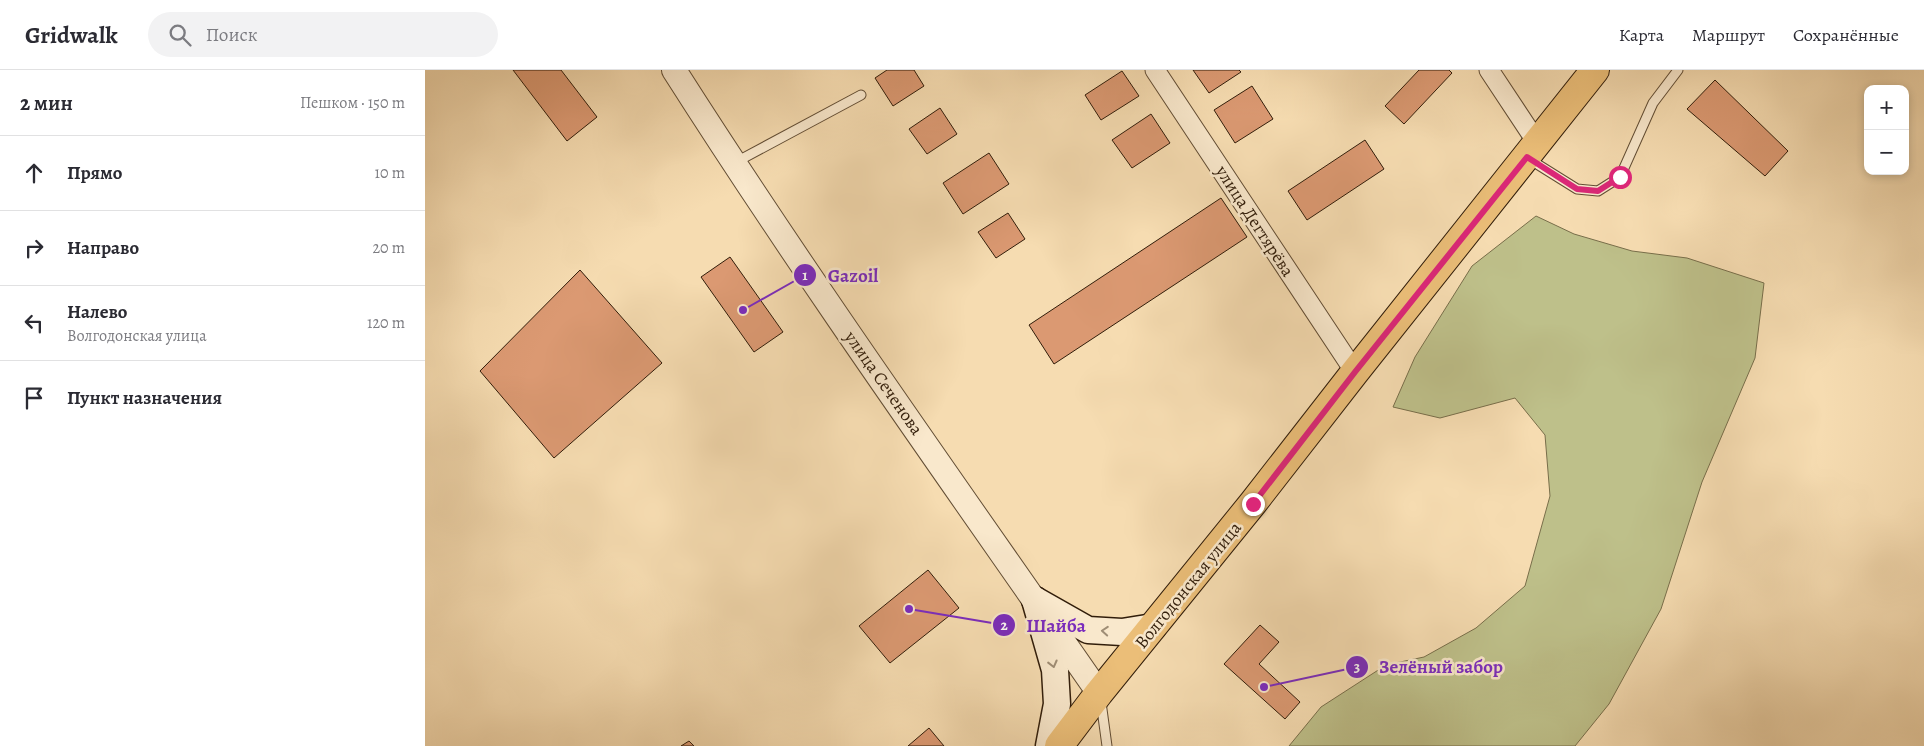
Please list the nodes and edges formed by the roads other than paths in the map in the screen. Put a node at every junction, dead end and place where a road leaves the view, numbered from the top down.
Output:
1 (674, 70) edge
2 (1155, 70) edge
3 (1489, 70) edge
4 (1595, 70) edge
5 (1678, 70) edge
6 (861, 94) dead end
7 (1532, 151) junction
8 (733, 163) junction
9 (1355, 372) junction
10 (1035, 600) junction
11 (1153, 627) junction
12 (1099, 693) junction
13 (1049, 746) edge
14 (1059, 746) edge
15 (1107, 746) edge

1 - 8 street, улица Сеченова
2 - 9 street, улица Дегтярёва
3 - 7 street
4 - 7 main road, Волгодонская улица
5 - 7 lane
6 - 8 lane
7 - 9 main road, Волгодонская улица
8 - 10 street, улица Сеченова
9 - 11 main road, Волгодонская улица
11 -> 10 main road
10 - 12 street, улица Сеченова
10 -> 13 main road
11 - 12 main road, Волгодонская улица
12 - 14 main road, Волгодонская улица
12 - 15 lane

